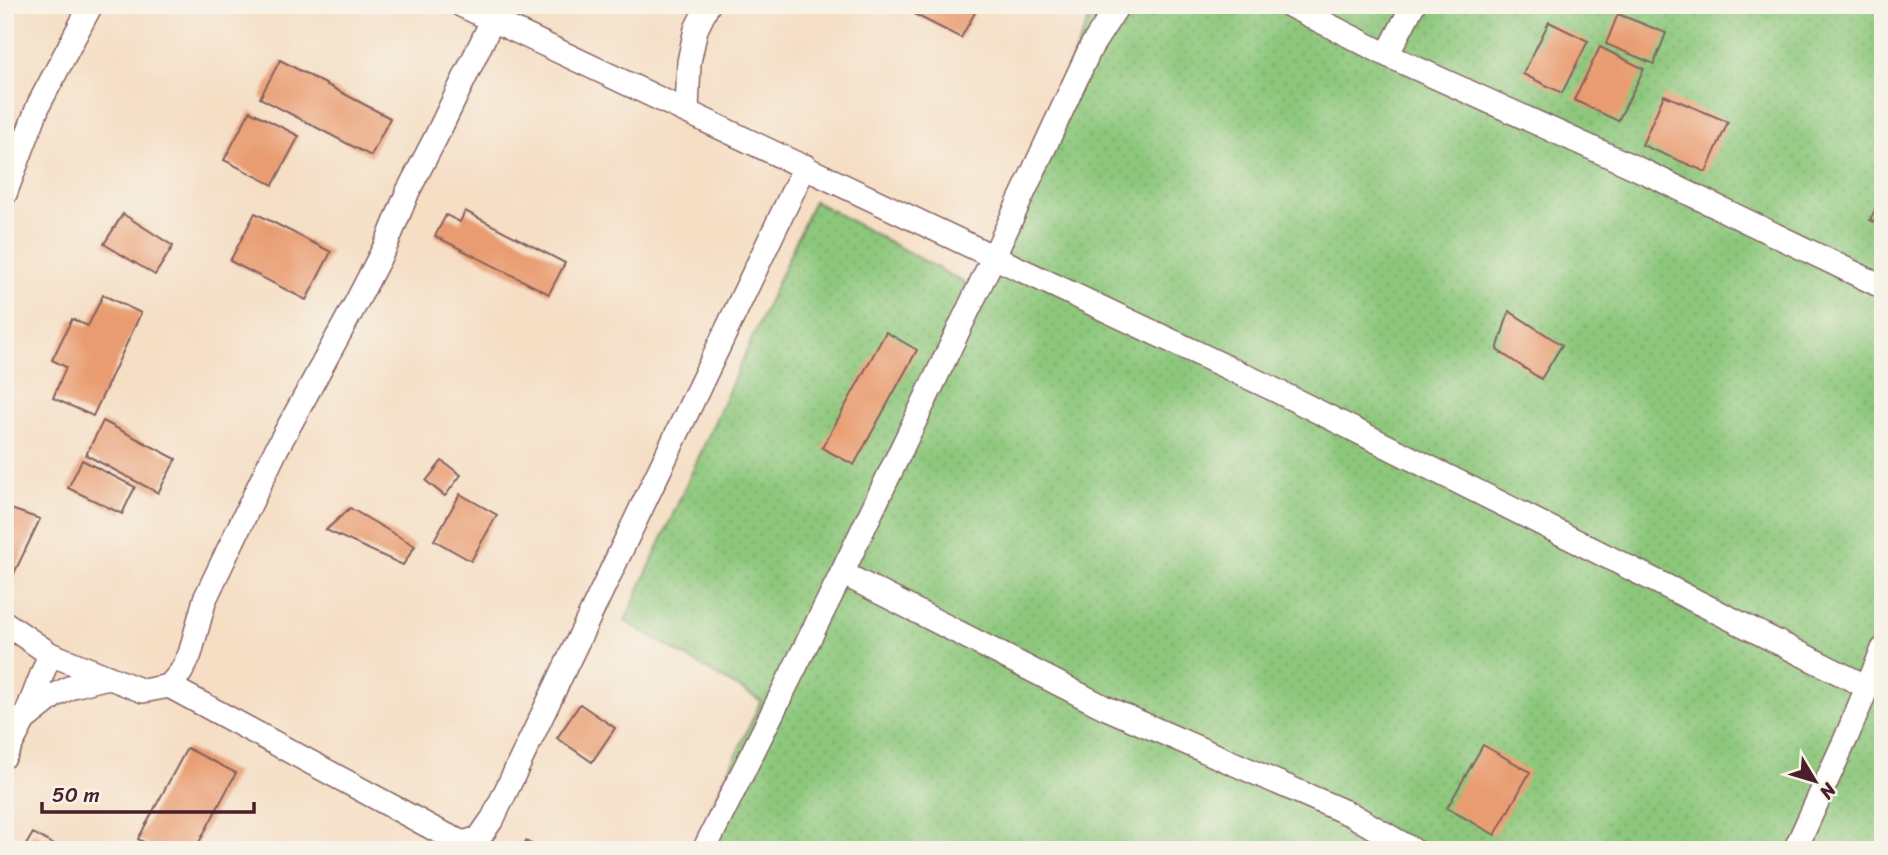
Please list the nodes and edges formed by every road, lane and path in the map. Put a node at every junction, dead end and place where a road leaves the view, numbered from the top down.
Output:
1 (91, 5) edge
2 (461, 5) edge
3 (708, 5) edge
4 (1118, 5) edge
5 (1289, 5) edge
6 (1413, 5) edge
7 (492, 21) junction
8 (1387, 55) junction
9 (687, 111) junction
10 (805, 166) junction
11 (5, 194) edge
12 (994, 256) junction
13 (1883, 287) edge
14 (842, 573) junction
15 (5, 623) edge
16 (1883, 649) edge
17 (50, 654) junction
18 (108, 677) junction
19 (169, 686) junction
20 (1867, 687) junction
21 (23, 720) junction
22 (5, 756) edge
23 (704, 850) edge
24 (1413, 850) edge
25 (1796, 850) edge

1 - 11 street
2 - 7 street
3 - 9 street
4 - 12 street
5 - 8 street
6 - 8 street
7 - 9 street
7 - 19 street
8 - 13 street
9 - 10 street
10 - 12 street
10 - 19 street
12 - 14 street
12 - 20 street
14 - 23 street
14 - 24 street
15 - 17 street
16 - 20 street
17 - 18 street
17 - 21 street
18 - 19 street
18 - 21 street
20 - 25 street
21 - 22 street

